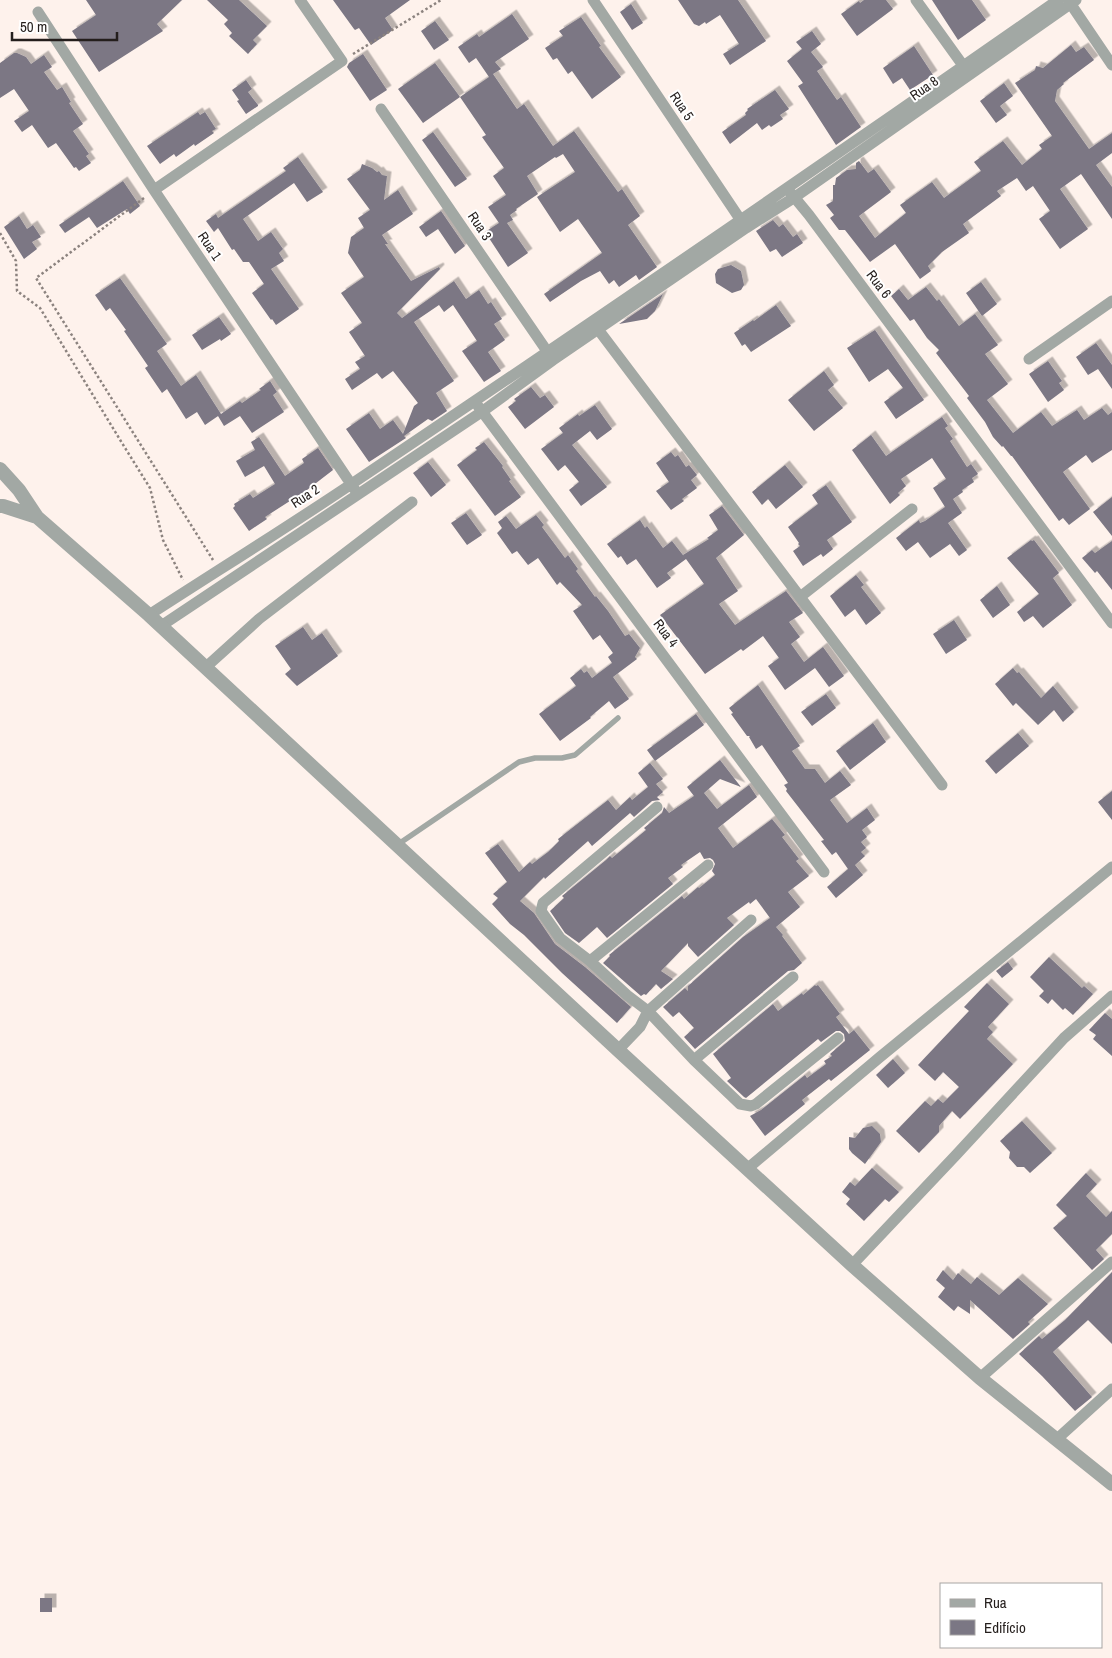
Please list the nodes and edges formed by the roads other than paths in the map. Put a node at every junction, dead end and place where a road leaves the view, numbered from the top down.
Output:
1 (300, 0) edge
2 (593, 0) edge
3 (916, 0) edge
4 (1058, 0) edge
5 (1071, 1) edge
6 (38, 12) dead end
7 (1112, 65) edge
8 (966, 71) junction
9 (382, 109) dead end
10 (154, 190) junction
11 (791, 193) junction
12 (743, 224) junction
13 (1112, 301) edge
14 (595, 325) junction
15 (550, 356) junction
16 (1029, 359) dead end
17 (519, 378) junction
18 (474, 400) junction
19 (483, 411) junction
20 (410, 444) junction
21 (416, 456) junction
22 (0, 469) edge
23 (351, 484) junction
24 (359, 495) junction
25 (412, 502) dead end
26 (0, 506) edge
27 (912, 509) dead end
28 (37, 517) junction
29 (247, 552) junction
30 (255, 564) junction
31 (800, 597) junction
32 (149, 615) junction
33 (1112, 623) edge
34 (161, 626) junction
35 (206, 667) junction
36 (618, 718) dead end
37 (942, 786) dead end
38 (657, 807) dead end
39 (397, 845) junction
40 (708, 865) dead end
41 (1112, 867) edge
42 (824, 872) dead end
43 (751, 920) dead end
44 (590, 961) junction
45 (793, 977) dead end
46 (1112, 996) edge
47 (648, 1011) junction
48 (838, 1038) dead end
49 (618, 1050) junction
50 (694, 1060) junction
51 (747, 1169) junction
52 (1112, 1262) edge
53 (852, 1264) junction
54 (980, 1378) junction
55 (1112, 1389) edge
56 (1056, 1439) junction
57 (1112, 1484) edge

1 - 10 street
2 - 12 street, Rua 5
3 - 8 street
4 - 8 street, Rua 8
5 - 7 street, Rua 8
5 - 8 street, Rua 8
6 - 10 street, Rua 1
8 - 11 street, Rua 8
9 - 15 street, Rua 3
10 - 23 street, Rua 1
11 - 12 street
11 - 33 street, Rua 6
12 - 14 street
13 - 16 street
14 - 15 street
14 - 31 street
15 - 17 street
17 - 18 street
17 - 19 street
18 - 19 street, Rua 4
18 - 20 street, Rua 2
19 - 21 street, Rua 2
19 - 42 street, Rua 4
20 - 21 street
20 - 23 street, Rua 2
21 - 24 street, Rua 2
22 - 28 street
23 - 24 street, Rua 1
23 - 29 street, Rua 2
24 - 30 street, Rua 2
25 - 35 street
26 - 28 street
27 - 31 street
28 - 32 street
29 - 30 street
29 - 32 street, Rua 2
30 - 34 street, Rua 2
31 - 37 street
32 - 34 street
34 - 35 street
35 - 39 street
36 - 39 lane
38 - 44 street
39 - 49 street
40 - 44 street
41 - 51 street
43 - 47 street
44 - 47 street
45 - 50 street
46 - 53 street
47 - 49 street
47 - 50 street
48 - 50 street
49 - 51 street
51 - 53 street
52 - 54 street
53 - 54 street
54 - 56 street
55 - 56 street
56 - 57 street

